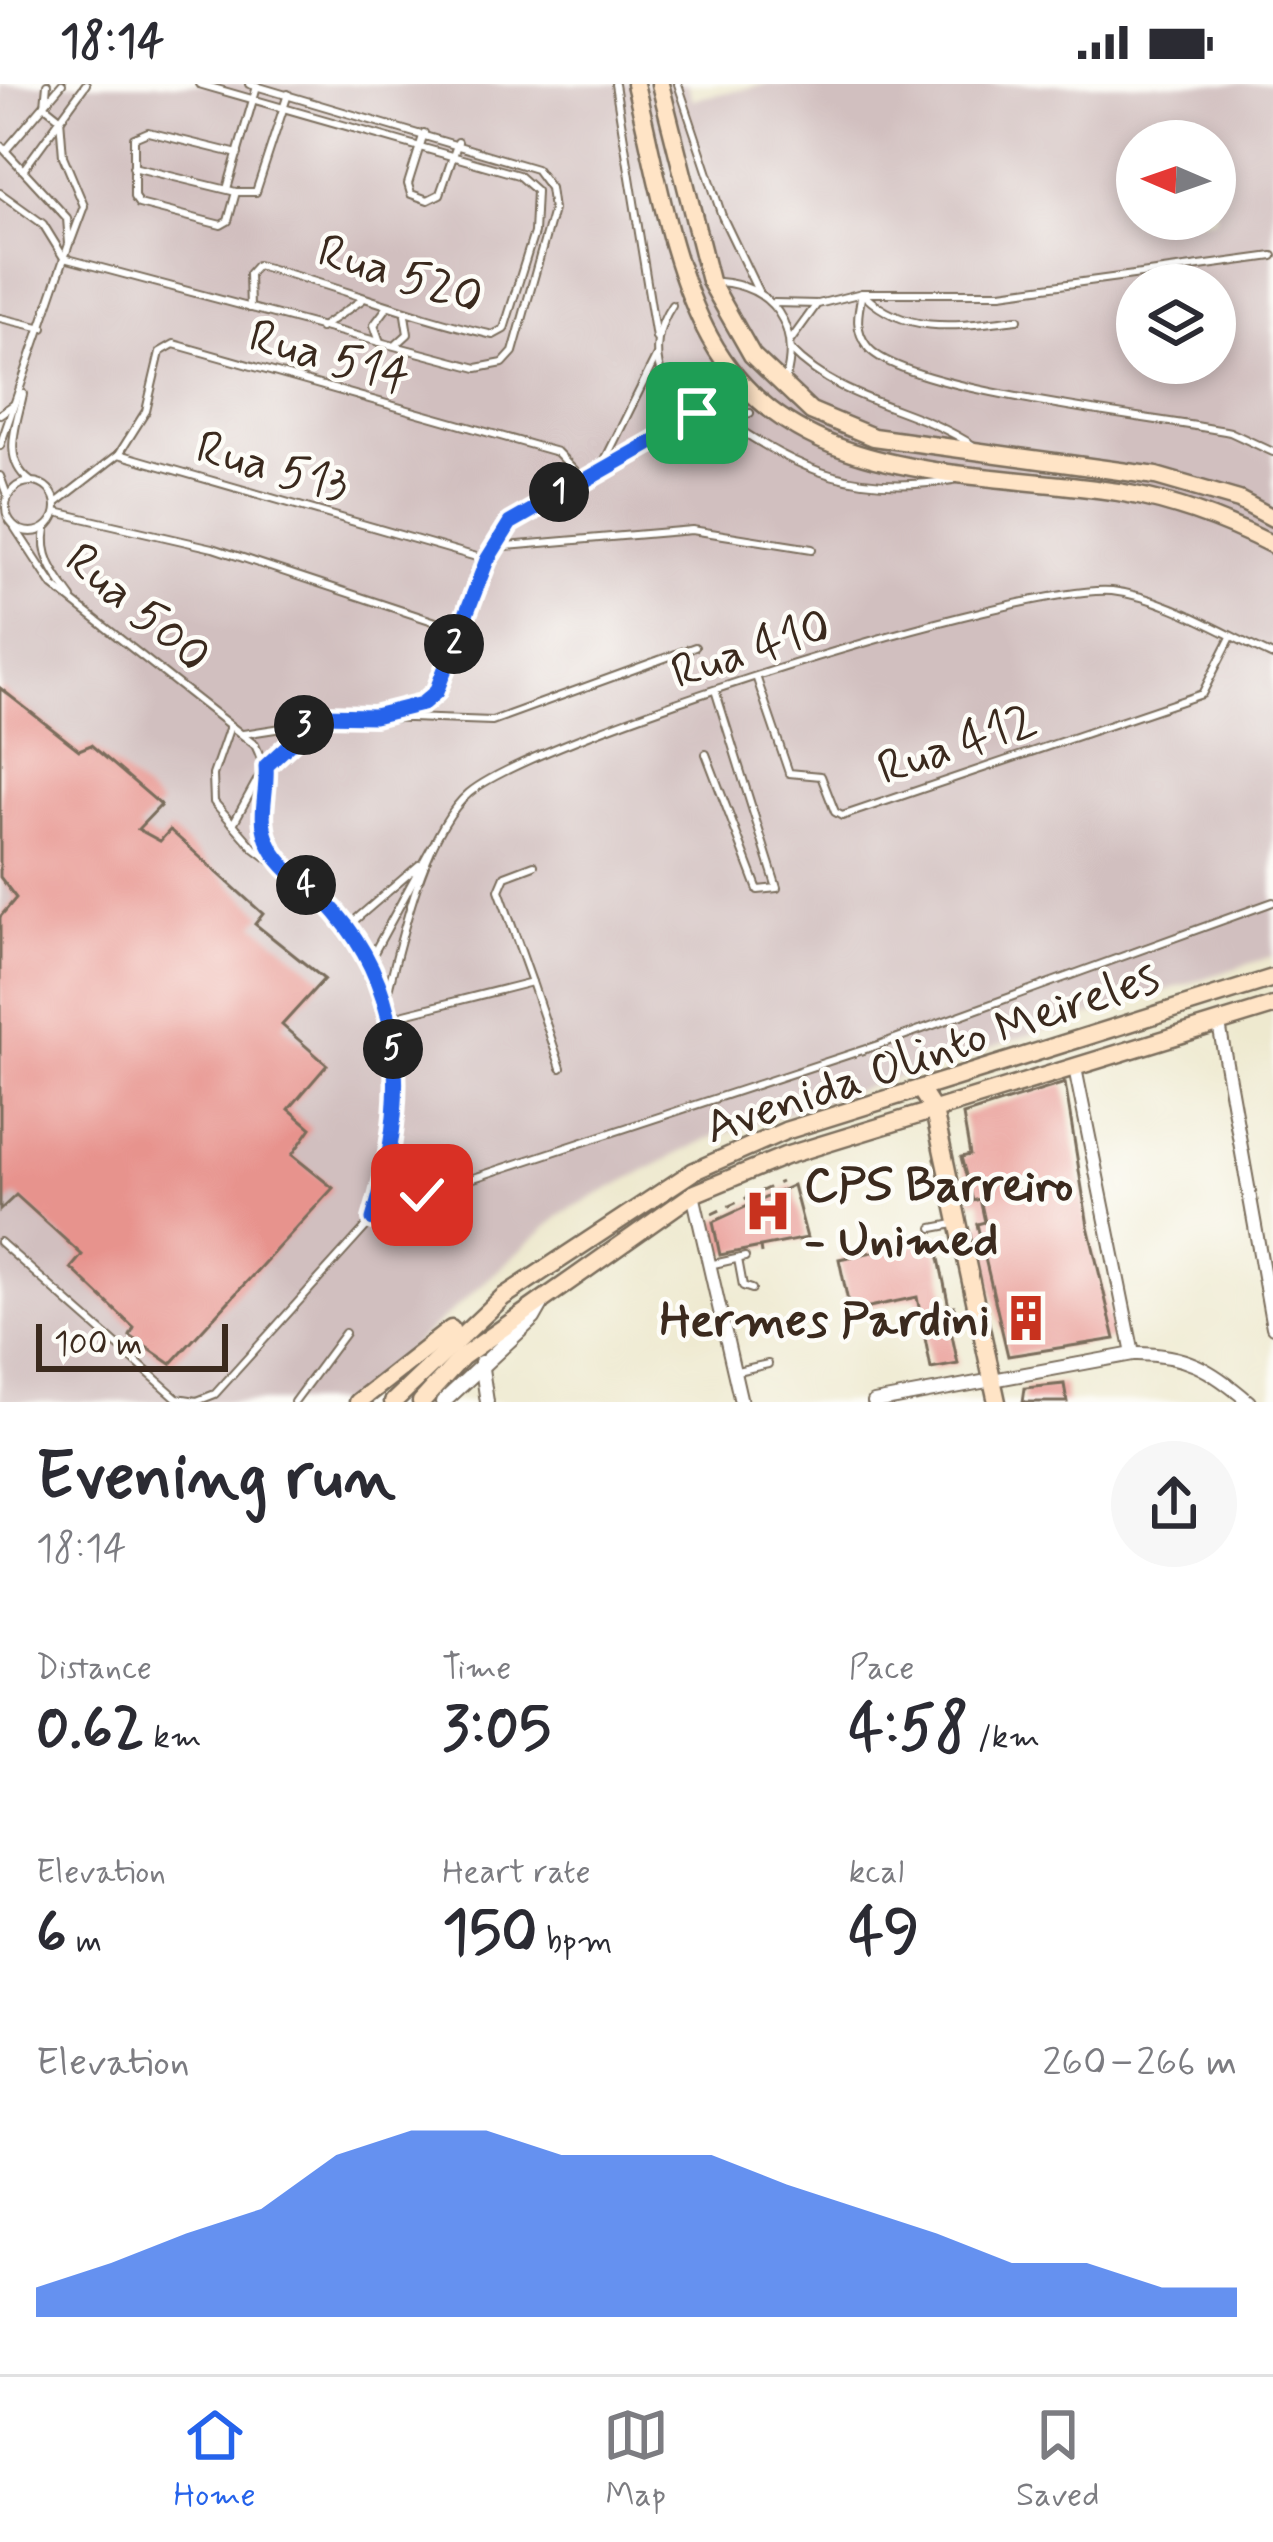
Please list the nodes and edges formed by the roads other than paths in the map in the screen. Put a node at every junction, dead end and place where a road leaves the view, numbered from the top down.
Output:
1 (46, 84) edge
2 (62, 84) edge
3 (86, 84) edge
4 (199, 84) edge
5 (615, 84) edge
6 (634, 84) edge
7 (660, 84) edge
8 (678, 84) edge
9 (253, 85) edge
10 (288, 94) junction
11 (254, 99) junction
12 (45, 106) junction
13 (283, 108) junction
14 (60, 118) junction
15 (424, 133) junction
16 (458, 142) junction
17 (3, 148) edge
18 (420, 148) junction
19 (238, 154) junction
20 (452, 157) junction
21 (133, 166) junction
22 (24, 169) junction
23 (227, 189) junction
24 (0, 193) edge
25 (236, 193) junction
26 (69, 244) junction
27 (527, 255) junction
28 (1273, 256) edge
29 (64, 258) junction
30 (540, 260) junction
31 (522, 272) junction
32 (535, 277) junction
33 (719, 282) dead end
34 (758, 291) junction
35 (862, 293) junction
36 (362, 300) junction
37 (774, 303) junction
38 (818, 304) junction
39 (672, 305) dead end
40 (250, 308) junction
41 (387, 308) junction
42 (403, 312) junction
43 (0, 317) edge
44 (1018, 320) dead end
45 (43, 328) junction
46 (320, 328) junction
47 (656, 338) junction
48 (791, 340) junction
49 (380, 342) junction
50 (394, 346) junction
51 (791, 350) junction
52 (656, 356) junction
53 (786, 378) dead end
54 (26, 379) junction
55 (16, 403) junction
56 (750, 413) dead end
57 (0, 414) edge
58 (718, 418) junction
59 (0, 446) edge
60 (982, 452) junction
61 (1273, 452) edge
62 (119, 454) junction
63 (599, 472) junction
64 (984, 475) junction
65 (0, 476) edge
66 (584, 479) junction
67 (31, 482) junction
68 (4, 500) edge
69 (56, 508) junction
70 (1273, 518) edge
71 (15, 527) junction
72 (47, 527) junction
73 (1273, 545) edge
74 (494, 547) junction
75 (812, 549) dead end
76 (487, 560) junction
77 (78, 605) junction
78 (460, 630) junction
79 (1231, 637) junction
80 (695, 647) dead end
81 (1273, 656) edge
82 (757, 679) junction
83 (716, 693) junction
84 (374, 716) junction
85 (305, 724) junction
86 (230, 726) junction
87 (241, 734) junction
88 (706, 754) dead end
89 (266, 766) junction
90 (233, 824) junction
91 (443, 828) junction
92 (422, 862) junction
93 (534, 865) dead end
94 (288, 870) junction
95 (1273, 902) edge
96 (348, 926) junction
97 (371, 958) junction
98 (1273, 978) edge
99 (532, 982) junction
100 (386, 998) junction
101 (1273, 1006) edge
102 (389, 1018) junction
103 (1219, 1024) junction
104 (1075, 1068) junction
105 (561, 1069) dead end
106 (920, 1089) junction
107 (934, 1111) junction
108 (692, 1194) junction
109 (373, 1219) junction
110 (958, 1223) junction
111 (933, 1228) dead end
112 (0, 1242) edge
113 (709, 1265) junction
114 (752, 1289) dead end
115 (548, 1292) junction
116 (503, 1297) junction
117 (1273, 1327) edge
118 (345, 1333) dead end
119 (1133, 1354) junction
120 (481, 1362) junction
121 (768, 1364) dead end
122 (734, 1372) junction
123 (992, 1379) junction
124 (294, 1402) edge
125 (358, 1402) edge
126 (393, 1402) edge
127 (421, 1402) edge
128 (443, 1402) edge
129 (487, 1402) edge
130 (741, 1402) edge
131 (874, 1402) edge
132 (997, 1402) edge
133 (1249, 1402) edge

1 - 12 lane
2 - 12 lane
3 - 14 lane
4 - 11 lane, Rua 520
5 - 47 lane
6 - 64 main road
7 - 60 main road
8 - 34 lane
9 - 10 lane, Rua 520
9 - 11 lane
10 - 13 lane
10 - 15 lane, Rua 520
11 - 13 lane, Rua 520
11 - 19 lane
12 - 14 lane
12 - 17 lane
13 - 18 lane, Rua 520
13 - 25 lane
14 - 22 lane
14 - 26 lane
15 - 16 lane, Rua 520
15 - 18 lane
16 - 20 lane
16 - 30 lane, Rua 520
17 - 22 lane
18 - 20 lane, Rua 520
18 - 20 lane
19 - 21 lane
19 - 23 lane
20 - 27 lane, Rua 520
21 - 23 lane
21 - 25 lane
22 - 26 lane
23 - 25 lane
24 - 29 lane
26 - 29 lane
27 - 30 lane
27 - 31 lane, Rua 520
28 - 35 lane
29 - 40 lane, Rua 520
29 - 45 lane
30 - 32 lane, Rua 520
31 - 32 lane
31 - 42 lane, Rua 520
32 - 50 lane, Rua 520
33 - 34 lane
34 - 37 lane
35 - 38 lane
35 - 44 lane
35 - 61 lane
36 - 40 lane, Rua 520
36 - 41 lane, Rua 520
36 - 46 lane
37 - 38 lane
37 - 48 lane
38 - 48 lane
39 - 47 lane
40 - 46 lane, Rua 520
41 - 42 lane, Rua 520
41 - 49 lane
42 - 50 lane
43 - 45 lane
45 - 54 lane
46 - 49 lane, Rua 520
47 - 52 lane
48 - 51 lane
49 - 50 lane, Rua 520
51 - 53 lane
51 - 60 lane
52 - 58 lane
52 - 63 lane
54 - 55 lane
54 - 67 lane
55 - 57 lane
55 - 59 lane
56 - 58 lane
58 - 63 lane
58 - 64 lane
60 - 70 main road
62 - 66 lane, Rua 514
62 - 69 lane
62 - 76 lane, Rua 513
63 - 66 lane
64 - 73 main road
65 - 68 lane
66 - 74 lane
67 - 68 lane
67 - 69 lane
68 - 71 lane
69 - 72 lane
69 - 78 lane
71 - 72 lane
71 - 77 lane, Rua 500
72 - 77 lane
74 - 75 lane
74 - 76 lane
76 - 78 lane
77 - 86 lane, Rua 500
78 - 84 lane
79 - 81 lane, Rua 410
79 - 82 lane, Rua 410
79 - 82 lane, Rua 412
80 - 84 lane
82 - 83 lane, Rua 410
83 - 88 lane
83 - 91 lane, Rua 410
84 - 85 lane
85 - 87 lane
85 - 89 lane
86 - 87 lane, Rua 500
86 - 90 lane, Rua 500
87 - 89 lane, Rua 500
89 - 90 lane
89 - 94 lane
90 - 94 lane
91 - 92 lane
91 - 100 lane, Rua 410
92 - 96 lane
92 - 97 lane
93 - 99 lane
94 - 96 lane
95 - 109 lane
96 - 97 lane
97 - 100 lane
98 - 106 main road, Avenida Olinto Meireles
99 - 102 lane
99 - 105 lane
100 - 102 lane
101 - 103 main road, Avenida Olinto Meireles
102 - 109 lane
103 - 104 main road, Avenida Olinto Meireles
103 - 117 street
104 - 107 main road, Avenida Olinto Meireles
104 - 119 street
106 - 107 main road
106 - 116 main road, Avenida Olinto Meireles
107 - 108 main road, Avenida Olinto Meireles
107 - 110 main road
108 - 113 street
108 - 115 main road, Avenida Olinto Meireles
109 - 112 lane
110 - 111 lane
110 - 123 main road
113 - 114 lane
113 - 122 street
115 - 120 street, Avenida Olinto Meireles
115 - 127 main road, Avenida Olinto Meireles
116 - 125 main road, Avenida Olinto Meireles
116 - 126 main road, Avenida Olinto Meireles
118 - 124 lane
119 - 123 street
119 - 133 street
120 - 128 street, Avenida Olinto Meireles
120 - 129 street
121 - 122 lane
122 - 130 street
123 - 131 street
123 - 132 main road

